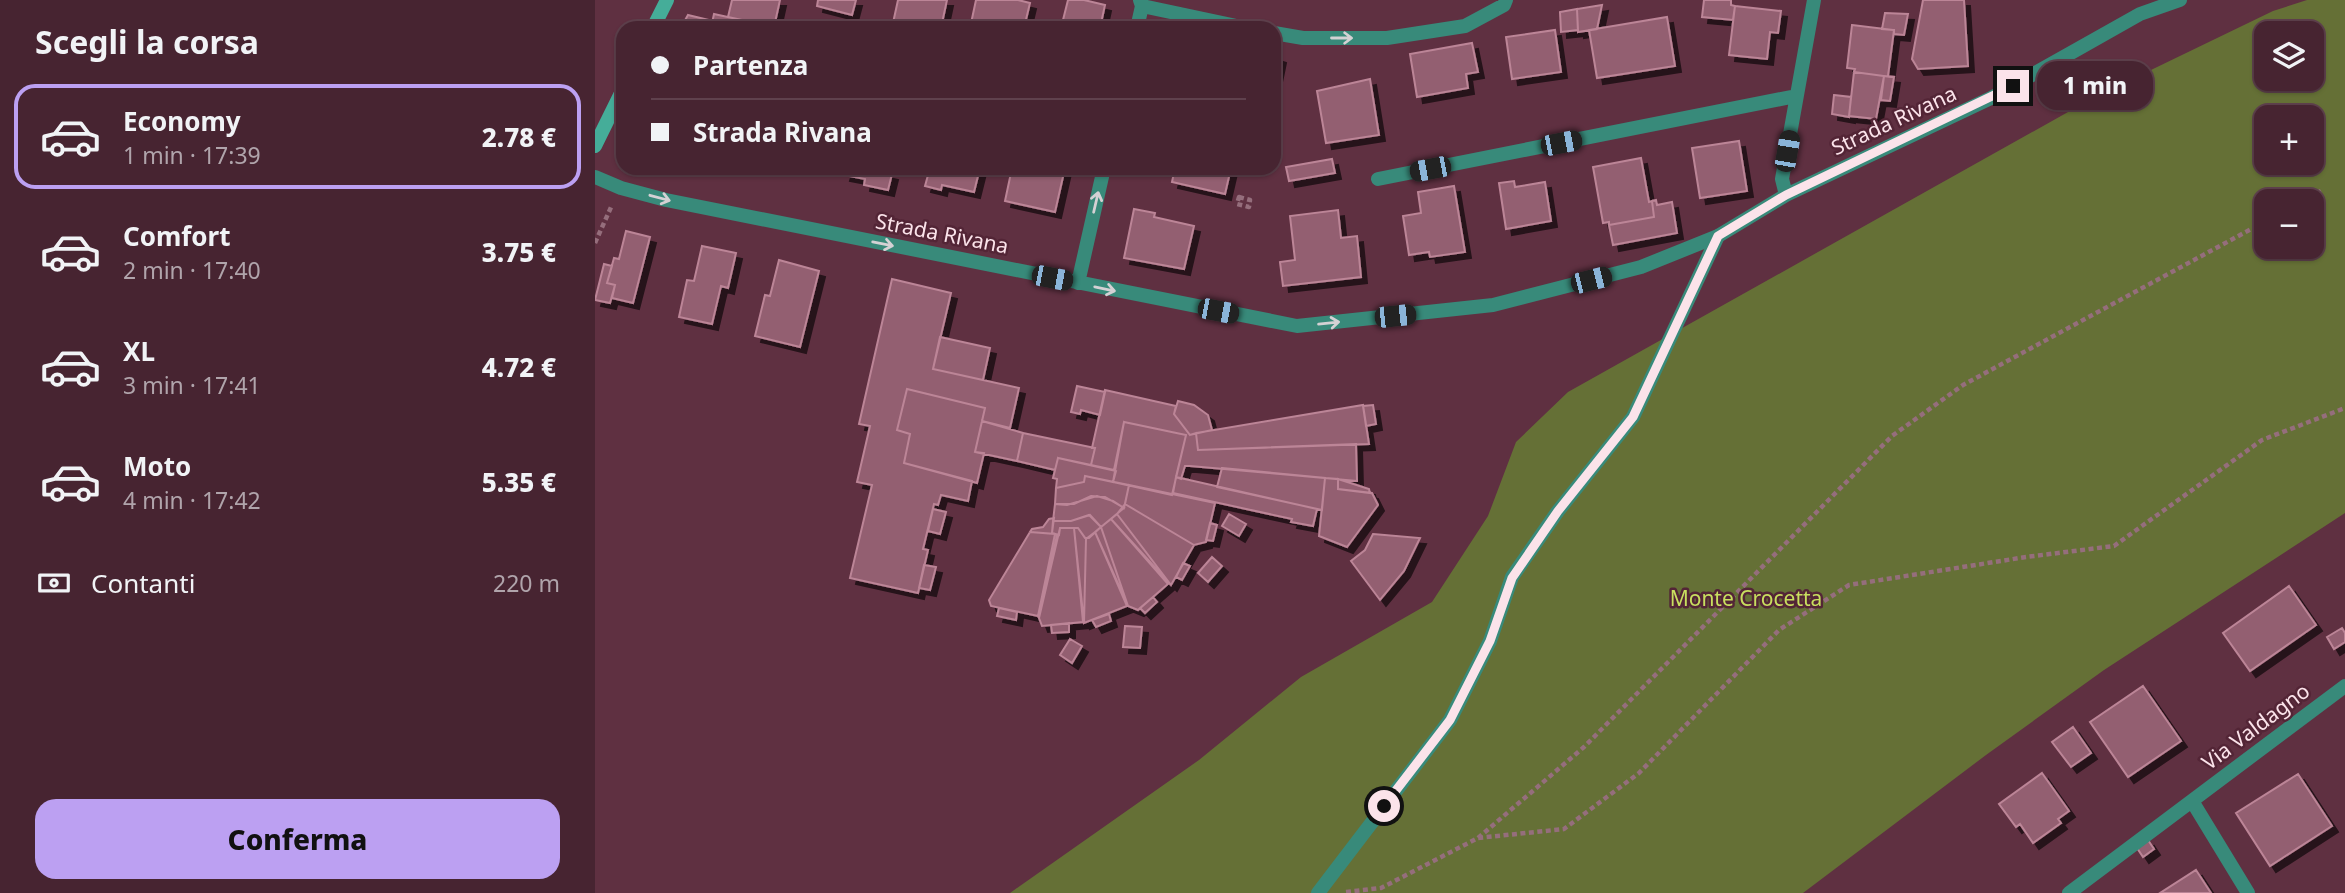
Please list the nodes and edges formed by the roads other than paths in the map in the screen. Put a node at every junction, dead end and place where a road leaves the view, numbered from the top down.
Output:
1 (667, 0) edge
2 (1506, 0) edge
3 (1814, 0) edge
4 (2179, 0) edge
5 (1141, 3) edge
6 (2137, 7) edge
7 (656, 21) edge
8 (1138, 21) edge
9 (1217, 21) edge
10 (1281, 34) edge
11 (1796, 96) junction
12 (616, 103) edge
13 (595, 146) edge
14 (1102, 175) edge
15 (595, 177) edge
16 (1378, 179) dead end
17 (1786, 195) junction
18 (1718, 236) junction
19 (1078, 283) junction
20 (2345, 686) edge
21 (2192, 801) junction
22 (1318, 893) edge
23 (2069, 893) edge
24 (2248, 893) edge

1 - 7 main road
10 -> 2 street
3 - 11 street
4 - 6 street, Strada Rivana
5 - 8 street
5 - 9 street
6 - 17 street, Strada Rivana
11 - 16 street
11 - 17 street
12 - 13 main road
19 -> 14 street
15 -> 19 street, Strada Rivana
17 - 18 street, Strada Rivana
19 -> 18 street, Strada Rivana
18 - 22 street
20 - 21 street, Via Valdagno
21 - 23 street, Via Valdagno
21 - 24 street

